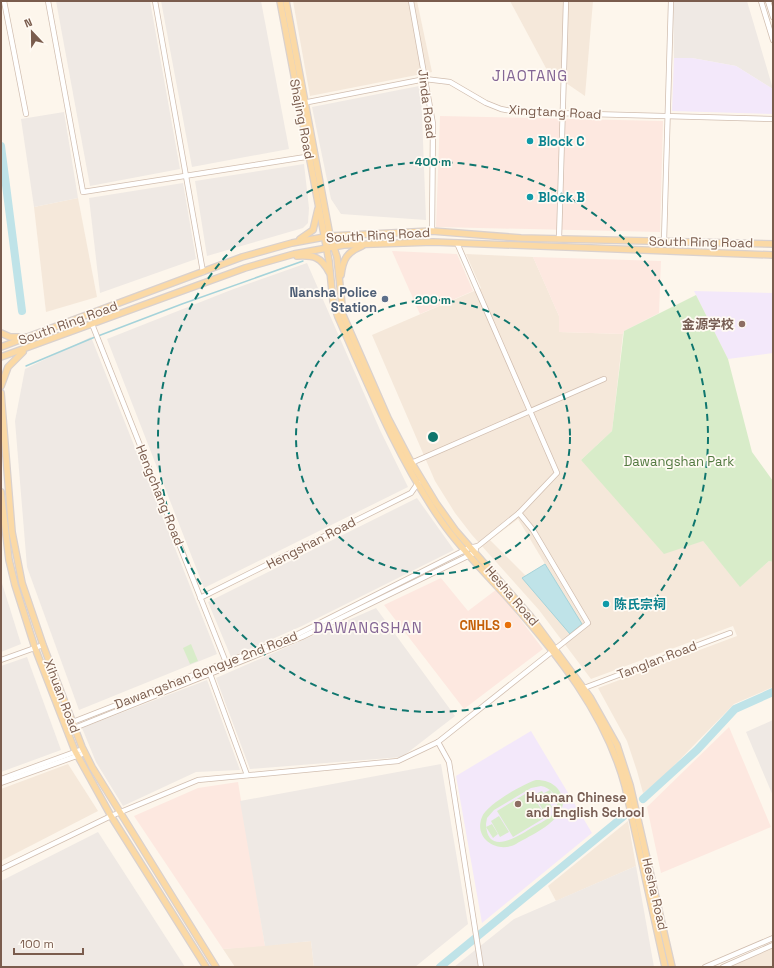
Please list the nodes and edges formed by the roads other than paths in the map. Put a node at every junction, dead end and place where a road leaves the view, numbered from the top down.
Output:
1 (4, 1) edge
2 (48, 1) edge
3 (155, 1) edge
4 (280, 1) edge
5 (286, 1) edge
6 (411, 1) edge
7 (566, 1) edge
8 (671, 1) edge
9 (761, 1) edge
10 (768, 1) edge
11 (773, 17) edge
12 (773, 40) edge
13 (425, 78) junction
14 (302, 103) junction
15 (26, 114) dead end
16 (563, 114) junction
17 (668, 116) junction
18 (773, 119) edge
19 (312, 156) junction
20 (186, 176) junction
21 (318, 205) junction
22 (432, 231) junction
23 (327, 236) junction
24 (559, 239) junction
25 (664, 241) junction
26 (292, 243) junction
27 (457, 243) junction
28 (367, 244) junction
29 (773, 244) edge
30 (333, 247) junction
31 (326, 248) junction
32 (773, 255) edge
33 (279, 258) junction
34 (203, 272) junction
35 (330, 273) junction
36 (339, 285) junction
37 (92, 324) junction
38 (1, 333) edge
39 (29, 337) junction
40 (32, 346) junction
41 (1, 347) edge
42 (1, 357) edge
43 (604, 379) dead end
44 (1, 386) edge
45 (1, 393) edge
46 (530, 412) junction
47 (409, 464) junction
48 (418, 483) junction
49 (1, 492) edge
50 (519, 513) junction
51 (469, 552) junction
52 (200, 598) junction
53 (730, 632) dead end
54 (43, 646) junction
55 (36, 648) junction
56 (554, 651) junction
57 (1, 660) edge
58 (227, 665) junction
59 (209, 671) junction
60 (584, 688) junction
61 (73, 725) junction
62 (66, 728) junction
63 (438, 742) junction
64 (84, 751) junction
65 (77, 754) junction
66 (247, 775) junction
67 (1, 779) edge
68 (1, 783) edge
69 (119, 813) junction
70 (111, 816) junction
71 (1, 869) edge
72 (773, 938) edge
73 (773, 945) edge
74 (206, 967) edge
75 (216, 967) edge
76 (481, 967) edge
77 (665, 967) edge
78 (672, 967) edge
79 (705, 967) edge
80 (723, 967) edge

1 - 15 street
2 - 20 street
3 - 20 street
4 - 14 main road, Shajing Road
5 - 14 main road, Shajing Road
6 - 13 street, Jinda Road
7 - 16 street
8 - 17 street
9 - 12 street
10 - 11 street
13 - 14 street, Xingtang Road
13 - 16 street, Xingtang Road
13 - 22 street, Jinda Road
14 - 19 main road, Shajing Road
16 - 17 street, Xingtang Road
16 - 24 street
17 - 18 street, Xingtang Road
17 - 25 street
19 - 20 street
19 - 21 main road, Shajing Road
19 - 23 main road, Shajing Road
20 - 34 street
21 - 23 main road, Shajing Road
21 - 26 main road
22 - 23 main road, South Ring Road
22 - 24 main road, South Ring Road
23 - 26 main road, South Ring Road
23 - 30 main road, Hesha Road
23 - 31 main road, Hesha Road
24 - 25 main road, South Ring Road
25 - 29 main road, South Ring Road
26 - 34 main road, South Ring Road
27 - 28 main road, South Ring Road
27 - 32 main road, South Ring Road
27 - 46 street
28 - 30 main road, South Ring Road
28 - 36 main road
30 - 31 main road, South Ring Road
30 - 36 main road, Hesha Road
31 - 33 main road, South Ring Road
31 - 35 main road, Hesha Road
33 - 35 main road
33 - 37 main road, South Ring Road
34 - 39 main road, South Ring Road
35 - 47 main road, Hesha Road
36 - 47 main road, Hesha Road
37 - 40 main road, South Ring Road
37 - 52 street, Hengchang Road
38 - 39 main road
39 - 41 main road, South Ring Road
40 - 42 main road, South Ring Road
40 - 44 main road
43 - 46 street
45 - 54 main road, Xihuan Road
46 - 47 street
46 - 50 street
47 - 48 main road, Hesha Road
47 - 51 main road, Hesha Road
48 - 51 main road, Hesha Road
48 - 52 street, Hengshan Road
49 - 55 main road, Xihuan Road
50 - 51 street
50 - 56 street
51 - 56 main road, Hesha Road
51 - 58 street, Dawangshan Gongye 2nd Road
52 - 58 street, Hengchang Road
53 - 60 street, Tanglan Road
54 - 55 street
54 - 61 main road, Xihuan Road
55 - 57 street
55 - 62 main road, Xihuan Road
56 - 60 main road, Hesha Road
56 - 63 street
56 - 77 main road, Hesha Road
58 - 59 street, Dawangshan Gongye 2nd Road
59 - 61 street, Dawangshan Gongye 2nd Road
59 - 66 street
60 - 78 main road, Hesha Road
61 - 62 street, Dawangshan Gongye 2nd Road
61 - 64 main road, Xihuan Road
62 - 65 main road, Xihuan Road
63 - 66 street
63 - 76 street
64 - 65 street
64 - 69 main road, Xihuan Road
65 - 67 street
65 - 68 street
65 - 70 main road, Xihuan Road
66 - 69 street
69 - 70 street
69 - 75 main road, Xihuan Road
70 - 71 street
70 - 74 main road, Xihuan Road
72 - 79 street
73 - 80 street

